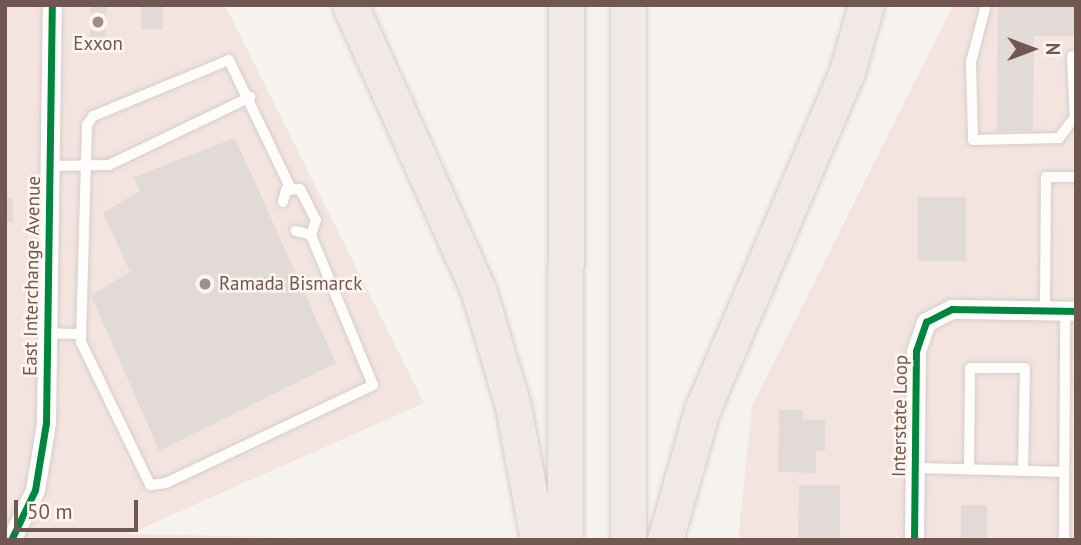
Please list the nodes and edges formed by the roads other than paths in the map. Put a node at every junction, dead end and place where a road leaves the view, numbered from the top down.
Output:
1 (52, 5) edge
2 (350, 5) edge
3 (566, 5) edge
4 (628, 5) edge
5 (866, 5) edge
6 (986, 5) edge
7 (1072, 56) dead end
8 (250, 97) junction
9 (1073, 122) edge
10 (50, 166) junction
11 (85, 167) junction
12 (1076, 177) edge
13 (290, 187) junction
14 (283, 202) dead end
15 (296, 231) dead end
16 (311, 235) junction
17 (1045, 310) junction
18 (1070, 311) edge
19 (47, 333) junction
20 (81, 334) junction
21 (915, 468) junction
22 (969, 470) junction
23 (1023, 471) junction
24 (1064, 472) junction
25 (11, 540) edge
26 (538, 540) edge
27 (565, 540) edge
28 (628, 540) edge
29 (665, 540) edge
30 (914, 540) edge
31 (1064, 540) edge

1 - 10 street, East Interchange Avenue
2 - 26 highway
3 - 27 highway
4 - 28 highway
5 - 29 highway
6 - 9 lane
7 - 9 lane
8 - 11 lane
8 - 11 lane
8 - 13 lane
10 - 11 lane
10 - 19 street, East Interchange Avenue
11 - 20 lane
12 - 17 lane
13 - 14 lane
13 - 16 lane
15 - 16 lane
16 - 20 lane
17 - 18 street, Interstate Loop
17 - 21 street, Interstate Loop
18 - 24 lane
19 - 20 lane
19 - 25 street, East Interchange Avenue
21 - 22 lane
21 - 30 street, Interstate Loop
22 - 23 lane
22 - 23 lane
23 - 24 lane
24 - 31 lane

